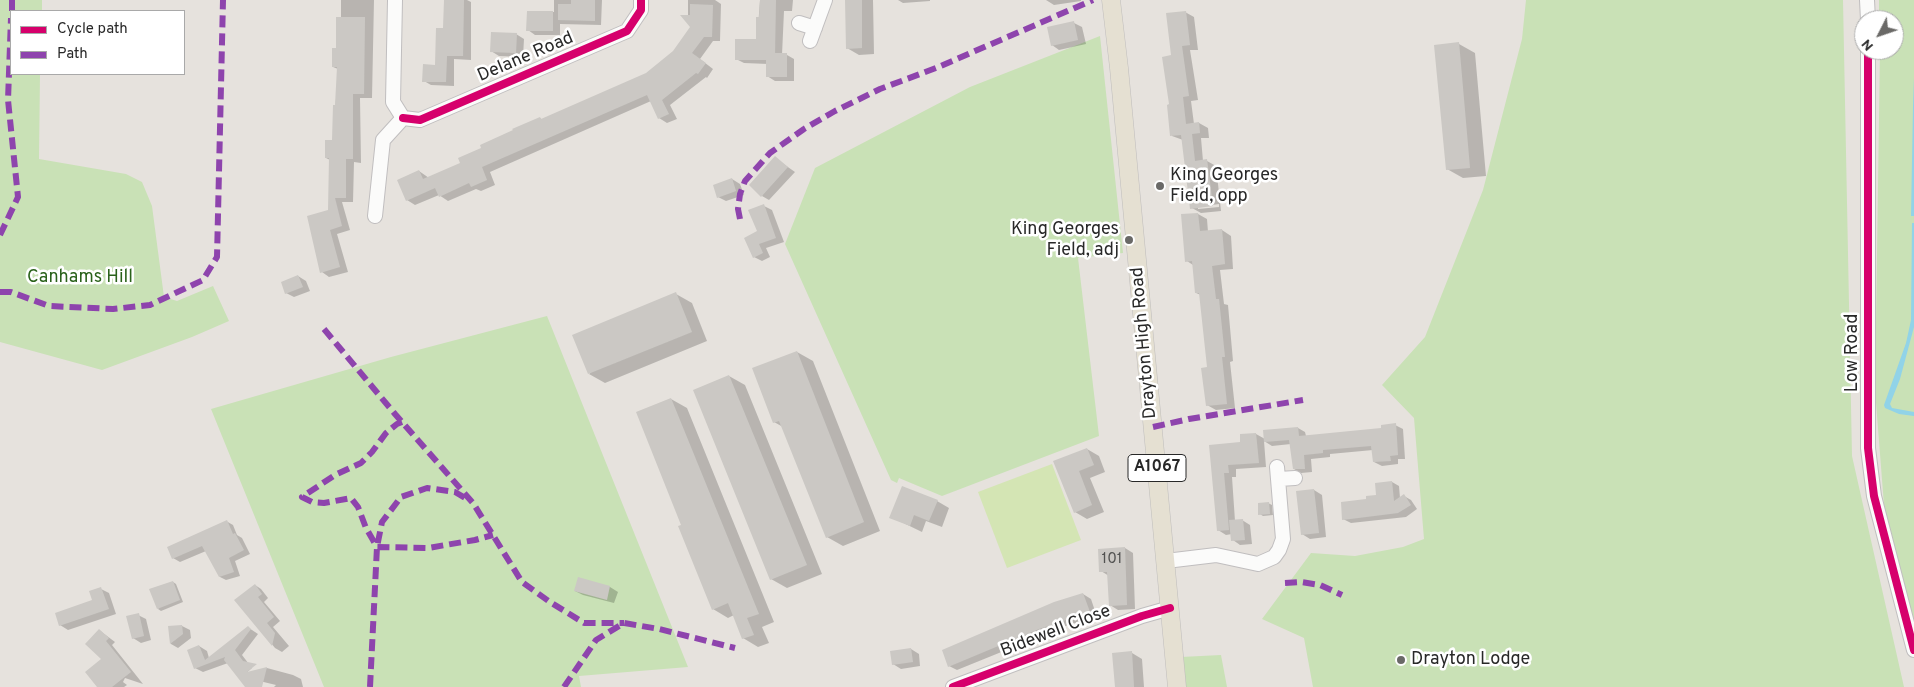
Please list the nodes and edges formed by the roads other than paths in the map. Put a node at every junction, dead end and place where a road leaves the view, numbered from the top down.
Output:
1 (395, 0) edge
2 (641, 0) edge
3 (825, 0) edge
4 (1111, 0) edge
5 (799, 23) dead end
6 (1868, 60) edge
7 (403, 118) junction
8 (375, 216) dead end
9 (1295, 478) dead end
10 (1166, 561) junction
11 (1170, 608) junction
12 (1914, 650) edge
13 (953, 687) edge
14 (1177, 687) edge

1 - 7 street
2 - 7 street, Delane Road
3 - 5 street
4 - 10 main road, Drayton High Road / A1067
6 - 12 street, Low Road
7 - 8 street
9 - 10 street
10 - 11 main road, Drayton High Road / A1067
11 - 13 street, Bidewell Close
11 - 14 main road, Drayton High Road / A1067

